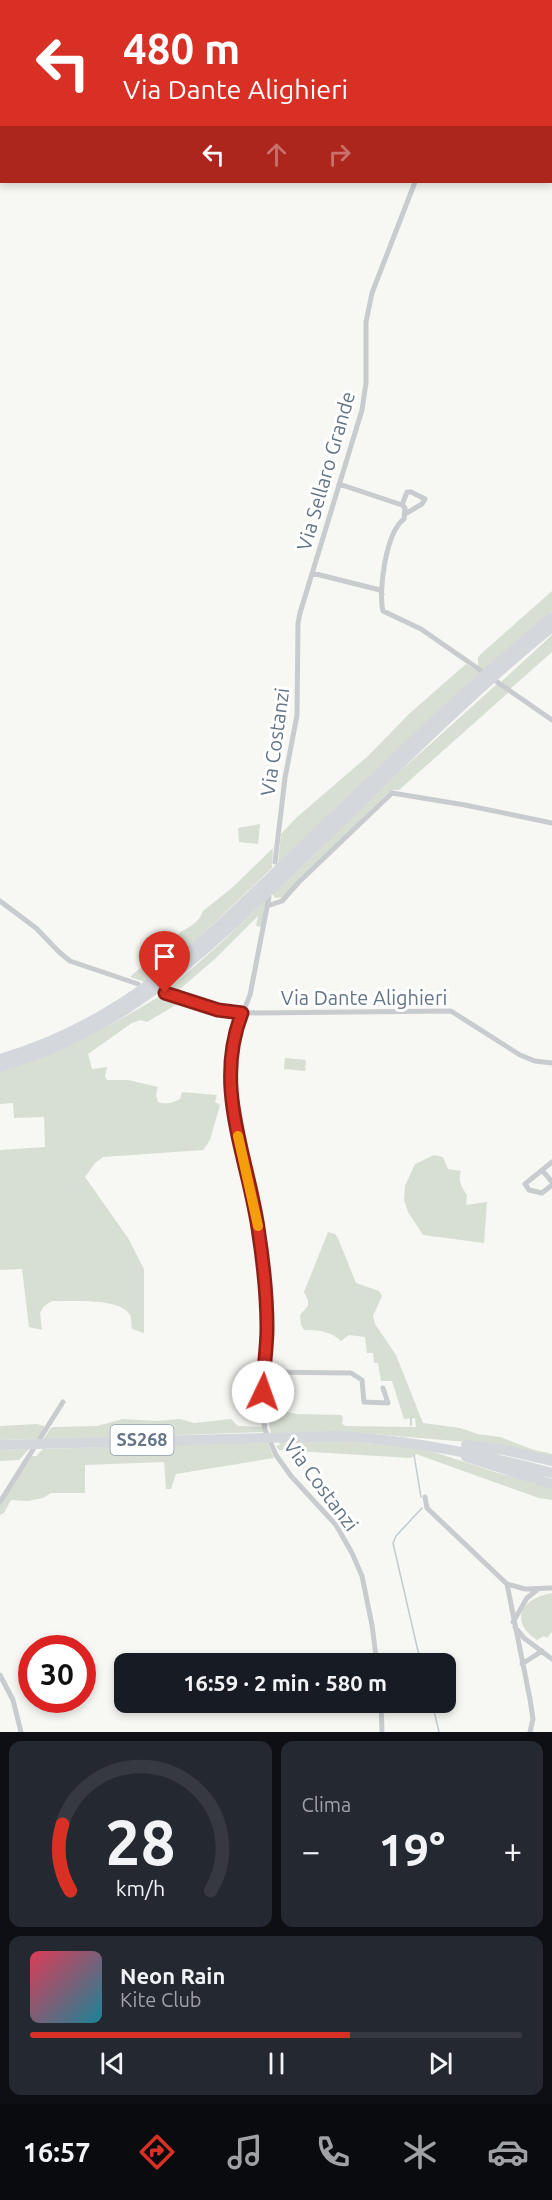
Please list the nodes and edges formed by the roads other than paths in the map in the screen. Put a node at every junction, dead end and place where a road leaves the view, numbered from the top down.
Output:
1 (415, 183) edge
2 (339, 484) junction
3 (402, 505) junction
4 (405, 514) junction
5 (312, 573) junction
6 (307, 591) joint
7 (382, 594) junction
8 (552, 617) edge
9 (552, 627) edge
10 (488, 675) junction
11 (552, 720) edge
12 (552, 823) edge
13 (277, 866) junction
14 (272, 882) junction
15 (267, 899) junction
16 (0, 901) edge
17 (138, 984) dead end
18 (165, 993) dead end
19 (242, 1013) junction
20 (28, 1050) junction
21 (0, 1054) edge
22 (0, 1059) edge
23 (552, 1063) edge
24 (0, 1067) edge
25 (552, 1162) edge
26 (542, 1170) junction
27 (552, 1183) edge
28 (263, 1372) junction
29 (382, 1388) dead end
30 (63, 1402) dead end
31 (0, 1445) edge
32 (432, 1446) junction
33 (552, 1461) edge
34 (552, 1473) edge
35 (552, 1484) edge
36 (424, 1497) dead end
37 (0, 1502) edge
38 (507, 1584) junction
39 (552, 1588) edge
40 (537, 1590) junction
41 (514, 1624) junction
42 (542, 1651) junction
43 (376, 1653) edge
44 (552, 1659) edge
45 (522, 1664) junction
46 (0, 1675) edge
47 (381, 1713) edge
48 (21, 1732) edge
49 (382, 1732) edge
50 (530, 1732) edge

1 - 2 street, Via Sellaro Grande
2 - 3 street
2 - 5 street, Via Sellaro Grande
3 - 4 street
3 - 4 street
4 - 7 street
5 - 6 street, Via Sellaro Grande
5 - 7 street
6 - 13 street, Via Costanzi
7 - 11 street
8 - 10 highway
9 - 10 highway
10 - 13 highway
10 - 14 highway
12 - 15 street
13 - 14 highway
14 - 15 highway
14 - 20 highway
15 - 19 street, Via Costanzi
15 - 24 highway
16 - 17 street
18 - 19 street, Via Dante Alighieri
19 - 23 street, Via Dante Alighieri
19 - 28 street, Via Costanzi
20 - 21 highway
20 - 22 highway
25 - 26 street
26 - 27 street
26 - 27 street
28 - 29 street
28 - 43 street, Via Costanzi
30 - 37 street
31 - 32 highway, SS268
32 - 33 highway
32 - 34 highway, SS268
32 - 35 highway
36 - 38 street
38 - 40 street
38 - 41 street
39 - 40 street
40 - 41 street
41 - 42 street
41 - 45 street
42 - 44 street
42 - 45 street
45 - 50 street
46 - 48 street
47 - 49 street

